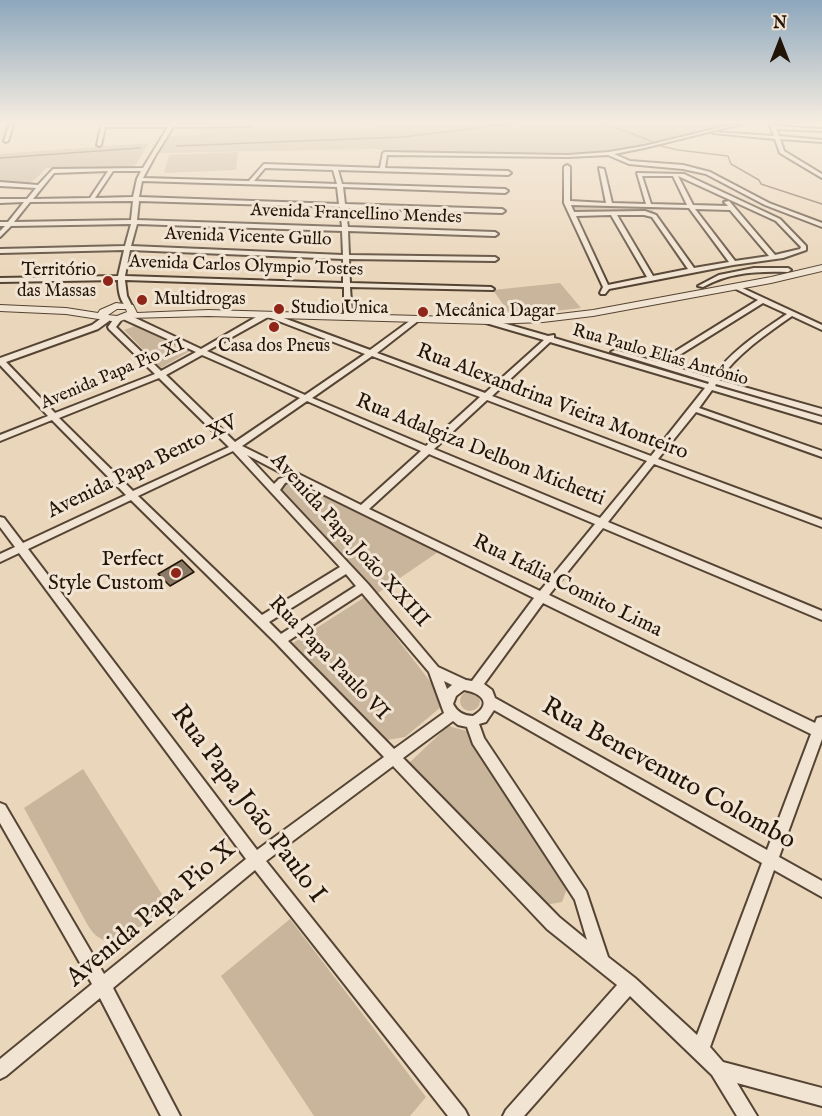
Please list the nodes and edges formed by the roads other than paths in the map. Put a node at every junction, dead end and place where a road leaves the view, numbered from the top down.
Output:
1 (49, 174) edge
2 (108, 174) edge
3 (142, 174) edge
4 (257, 174) edge
5 (337, 174) edge
6 (567, 174) edge
7 (602, 174) edge
8 (639, 174) edge
9 (642, 174) edge
10 (710, 174) edge
11 (675, 175) junction
12 (140, 179) junction
13 (250, 183) junction
14 (0, 184) edge
15 (38, 187) junction
16 (340, 187) junction
17 (505, 191) dead end
18 (722, 194) junction
19 (92, 199) junction
20 (135, 199) junction
21 (27, 200) junction
22 (0, 201) edge
23 (567, 202) junction
24 (740, 203) junction
25 (609, 204) junction
26 (649, 205) junction
27 (729, 206) junction
28 (342, 207) junction
29 (691, 207) junction
30 (502, 211) dead end
31 (613, 213) junction
32 (572, 214) junction
33 (134, 222) junction
34 (0, 224) edge
35 (9, 224) junction
36 (822, 225) edge
37 (345, 230) junction
38 (495, 234) dead end
39 (0, 235) edge
40 (126, 248) junction
41 (0, 251) edge
42 (344, 256) junction
43 (773, 257) junction
44 (495, 259) dead end
45 (822, 260) edge
46 (733, 263) junction
47 (724, 264) junction
48 (713, 266) junction
49 (822, 268) edge
50 (692, 270) junction
51 (757, 272) junction
52 (736, 273) junction
53 (121, 278) junction
54 (722, 278) junction
55 (651, 279) junction
56 (0, 280) edge
57 (771, 280) junction
58 (347, 285) junction
59 (736, 287) junction
60 (491, 289) dead end
61 (120, 292) junction
62 (763, 300) junction
63 (0, 308) edge
64 (107, 312) junction
65 (127, 313) junction
66 (593, 313) junction
67 (791, 314) junction
68 (268, 315) junction
69 (348, 317) junction
70 (415, 319) junction
71 (543, 319) junction
72 (489, 321) junction
73 (504, 321) junction
74 (822, 328) edge
75 (541, 331) junction
76 (551, 337) junction
77 (203, 353) junction
78 (370, 354) junction
79 (0, 361) edge
80 (660, 364) junction
81 (726, 364) junction
82 (160, 375) junction
83 (699, 375) junction
84 (713, 383) junction
85 (486, 398) junction
86 (305, 399) junction
87 (694, 409) junction
88 (822, 412) edge
89 (53, 417) junction
90 (822, 420) edge
91 (0, 438) edge
92 (233, 445) junction
93 (426, 450) junction
94 (822, 454) edge
95 (652, 460) junction
96 (295, 477) junction
97 (274, 491) junction
98 (133, 495) junction
99 (363, 509) junction
100 (0, 520) edge
101 (602, 521) junction
102 (822, 524) edge
103 (22, 548) junction
104 (0, 558) edge
105 (347, 568) junction
106 (364, 587) junction
107 (542, 596) junction
108 (822, 616) edge
109 (260, 622) junction
110 (280, 640) junction
111 (434, 670) junction
112 (470, 685) junction
113 (491, 702) junction
114 (450, 709) junction
115 (472, 721) junction
116 (821, 728) edge
117 (392, 758) junction
118 (0, 810) edge
119 (256, 860) junction
120 (769, 860) junction
121 (822, 889) edge
122 (601, 960) junction
123 (629, 984) junction
124 (103, 987) junction
125 (700, 1050) junction
126 (718, 1069) junction
127 (0, 1070) edge
128 (822, 1097) edge
129 (171, 1116) edge
130 (459, 1116) edge
131 (512, 1116) edge
132 (748, 1116) edge

1 - 15 street
2 - 19 street
3 - 12 street
4 - 13 street
5 - 16 street
6 - 23 street
7 - 25 street
8 - 26 street
9 - 11 street
10 - 36 street
11 - 18 street
11 - 29 street
12 - 13 street
12 - 20 street
13 - 16 street
14 - 15 street
15 - 21 street
16 - 17 street
16 - 28 street
18 - 24 street
18 - 27 street
19 - 20 street
19 - 21 street
20 - 28 street
20 - 33 street
21 - 22 street
21 - 35 street
23 - 25 street
23 - 32 street
24 - 27 street
24 - 43 street
25 - 26 street
26 - 29 street
27 - 29 street
27 - 43 street
28 - 30 street
28 - 37 street
29 - 46 street
31 - 32 street
31 - 50 street
31 - 55 street
32 - 55 street
33 - 35 street, Avenida Francellino Mendes
33 - 37 street, Avenida Francellino Mendes
33 - 40 street
34 - 35 street, Avenida Francellino Mendes
35 - 39 street
37 - 38 street, Avenida Francellino Mendes
37 - 42 street
40 - 41 street, Avenida Vicente Gullo
40 - 42 street, Avenida Vicente Gullo
40 - 53 street
42 - 44 street, Avenida Vicente Gullo
42 - 58 street
43 - 46 street
45 - 51 street
46 - 47 street
47 - 48 street
47 - 52 street
48 - 50 street
48 - 54 street
49 - 57 street
50 - 55 street
51 - 52 street
51 - 54 street
51 - 57 street
52 - 54 street
53 - 56 street, Avenida Carlos Olympio Tostes
53 - 58 street, Avenida Carlos Olympio Tostes
53 - 61 street
54 - 59 street
54 - 66 street
57 - 59 street
58 - 60 street, Avenida Carlos Olympio Tostes
58 - 69 street
59 - 62 street
59 - 66 street
61 - 64 street
61 - 65 street
62 - 67 street
62 - 80 street
63 - 64 street
64 - 65 street
64 - 65 street
64 - 79 street
65 - 68 street
65 - 77 street, Rua Adalgiza Delbon Michetti
65 - 82 street, Avenida Papa João XXIII
66 - 71 street
67 - 74 street
67 - 81 street
68 - 69 street
68 - 77 street, Avenida Papa Pio XI
68 - 78 street, Rua Alexandrina Vieira Monteiro
69 - 70 street
70 - 72 street
70 - 78 street, Avenida Papa Bento XV
71 - 73 street
71 - 75 street
72 - 73 street
72 - 76 street, Rua Paulo Elias Antônio
73 - 75 street
75 - 76 street
76 - 80 street, Rua Paulo Elias Antônio
76 - 84 street, Rua Paulo Elias Antônio
76 - 85 street
77 - 82 street, Avenida Papa Pio XI
77 - 86 street, Rua Adalgiza Delbon Michetti
78 - 85 street, Rua Alexandrina Vieira Monteiro
78 - 86 street, Avenida Papa Bento XV
79 - 89 street, Rua Papa Paulo VI
80 - 83 street, Rua Paulo Elias Antônio
81 - 83 street
81 - 84 street
82 - 89 street, Avenida Papa Pio XI
82 - 92 street, Avenida Papa João XXIII
83 - 84 street, Rua Paulo Elias Antônio
84 - 87 street
84 - 88 street, Rua Paulo Elias Antônio
84 - 90 street, Rua Paulo Elias Antônio
85 - 93 street
85 - 95 street, Rua Alexandrina Vieira Monteiro
86 - 92 street, Avenida Papa Bento XV
86 - 93 street, Rua Adalgiza Delbon Michetti
87 - 94 street
87 - 95 street
89 - 91 street, Avenida Papa Pio XI
89 - 98 street, Rua Papa Paulo VI
92 - 96 street, Rua Itália Comito Lima
92 - 97 street, Avenida Papa João XXIII
92 - 98 street, Avenida Papa Bento XV
93 - 99 street
93 - 101 street, Rua Adalgiza Delbon Michetti
95 - 101 street
95 - 102 street, Rua Alexandrina Vieira Monteiro
96 - 97 street
96 - 99 street, Rua Itália Comito Lima
97 - 105 street, Avenida Papa João XXIII
98 - 103 street, Avenida Papa Bento XV
98 - 109 street, Rua Papa Paulo VI
99 - 107 street, Rua Itália Comito Lima
100 - 103 street, Rua Papa João Paulo I
101 - 107 street
101 - 108 street, Rua Adalgiza Delbon Michetti
103 - 104 street, Avenida Papa Bento XV
103 - 119 street, Rua Papa João Paulo I
105 - 106 street, Avenida Papa João XXIII
105 - 109 street
106 - 110 street
106 - 111 street, Avenida Papa João XXIII
107 - 112 street
107 - 116 street, Rua Itália Comito Lima
109 - 110 street, Rua Papa Paulo VI
110 - 117 street, Rua Papa Paulo VI
111 - 112 street, Avenida Papa João XXIII
111 - 114 street, Avenida Papa João XXIII
112 - 113 street
112 - 114 street
113 - 115 street
113 - 120 street, Rua Benevenuto Colombo
114 - 115 street
114 - 117 street, Avenida Papa Pio X
115 - 122 street
116 - 120 street
117 - 119 street, Avenida Papa Pio X
117 - 122 street, Rua Papa Paulo VI
118 - 124 street
119 - 124 street, Avenida Papa Pio X
119 - 130 street, Rua Papa João Paulo I
120 - 121 street, Rua Benevenuto Colombo
120 - 125 street
122 - 123 street, Rua Papa Paulo VI
123 - 125 street
123 - 131 street
124 - 127 street, Avenida Papa Pio X
124 - 129 street
125 - 126 street
126 - 128 street
126 - 132 street

